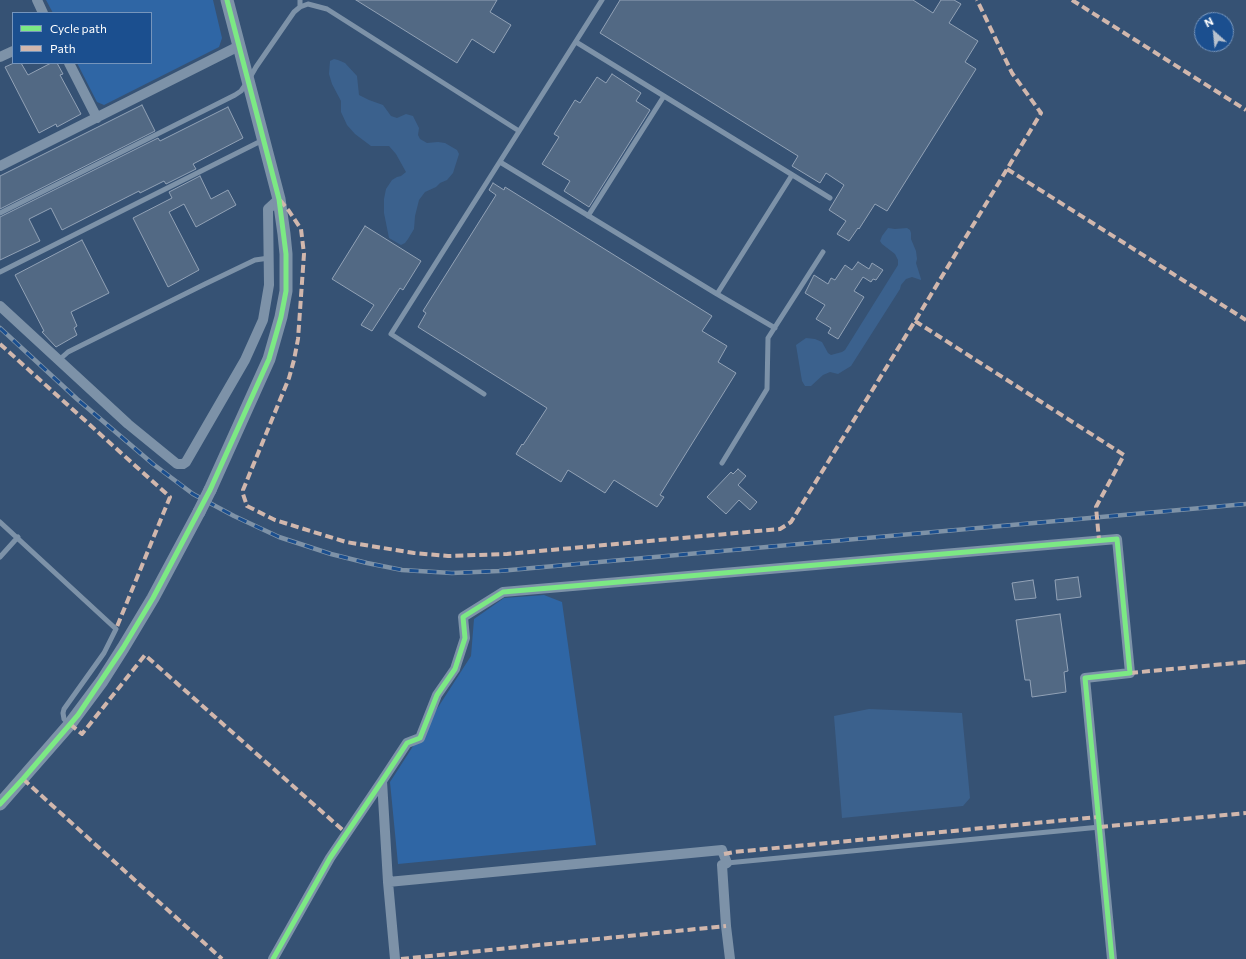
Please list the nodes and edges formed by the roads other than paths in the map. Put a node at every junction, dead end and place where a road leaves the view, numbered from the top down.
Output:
1 (37, 0) edge
2 (228, 0) edge
3 (300, 0) edge
4 (602, 0) edge
5 (300, 7) junction
6 (43, 12) edge
7 (576, 42) junction
8 (239, 46) junction
9 (12, 51) edge
10 (0, 57) edge
11 (70, 64) edge
12 (248, 81) junction
13 (664, 96) junction
14 (97, 118) junction
15 (519, 131) junction
16 (264, 140) junction
17 (500, 162) junction
18 (0, 166) edge
19 (792, 175) junction
20 (279, 198) junction
21 (830, 198) dead end
22 (0, 213) edge
23 (588, 216) junction
24 (823, 252) dead end
25 (269, 258) junction
26 (0, 272) edge
27 (717, 294) junction
28 (0, 306) edge
29 (775, 328) junction
30 (59, 360) junction
31 (484, 394) dead end
32 (722, 463) dead end
33 (0, 522) edge
34 (18, 538) junction
35 (0, 557) edge
36 (70, 724) junction
37 (382, 781) junction
38 (0, 804) edge
39 (1100, 827) junction
40 (727, 863) junction
41 (388, 882) junction
42 (273, 959) edge
43 (395, 959) edge
44 (730, 959) edge
45 (1112, 959) edge

1 - 6 street
2 - 8 street
3 - 5 lane
4 - 7 lane
5 - 12 lane
5 - 15 lane
7 - 13 lane
7 - 15 lane
8 - 12 street
8 - 14 street
9 - 10 street
11 - 14 street
12 - 16 street
12 - 22 lane
13 - 19 lane
13 - 23 lane
14 - 18 street
15 - 17 lane
16 - 20 street
16 - 26 lane
17 - 23 lane
17 - 31 lane
19 - 21 lane
19 - 27 lane
20 - 25 street
20 - 36 street, bridge
23 - 27 lane
24 - 29 lane
25 - 30 lane
25 - 30 street
27 - 29 lane
28 - 30 street
29 - 32 lane
33 - 34 lane
34 - 35 lane
34 - 36 lane
36 - 38 street
37 - 39 street
37 - 41 street
37 - 42 street
39 - 40 lane
39 - 45 street
40 - 41 street
40 - 44 street
41 - 43 street

